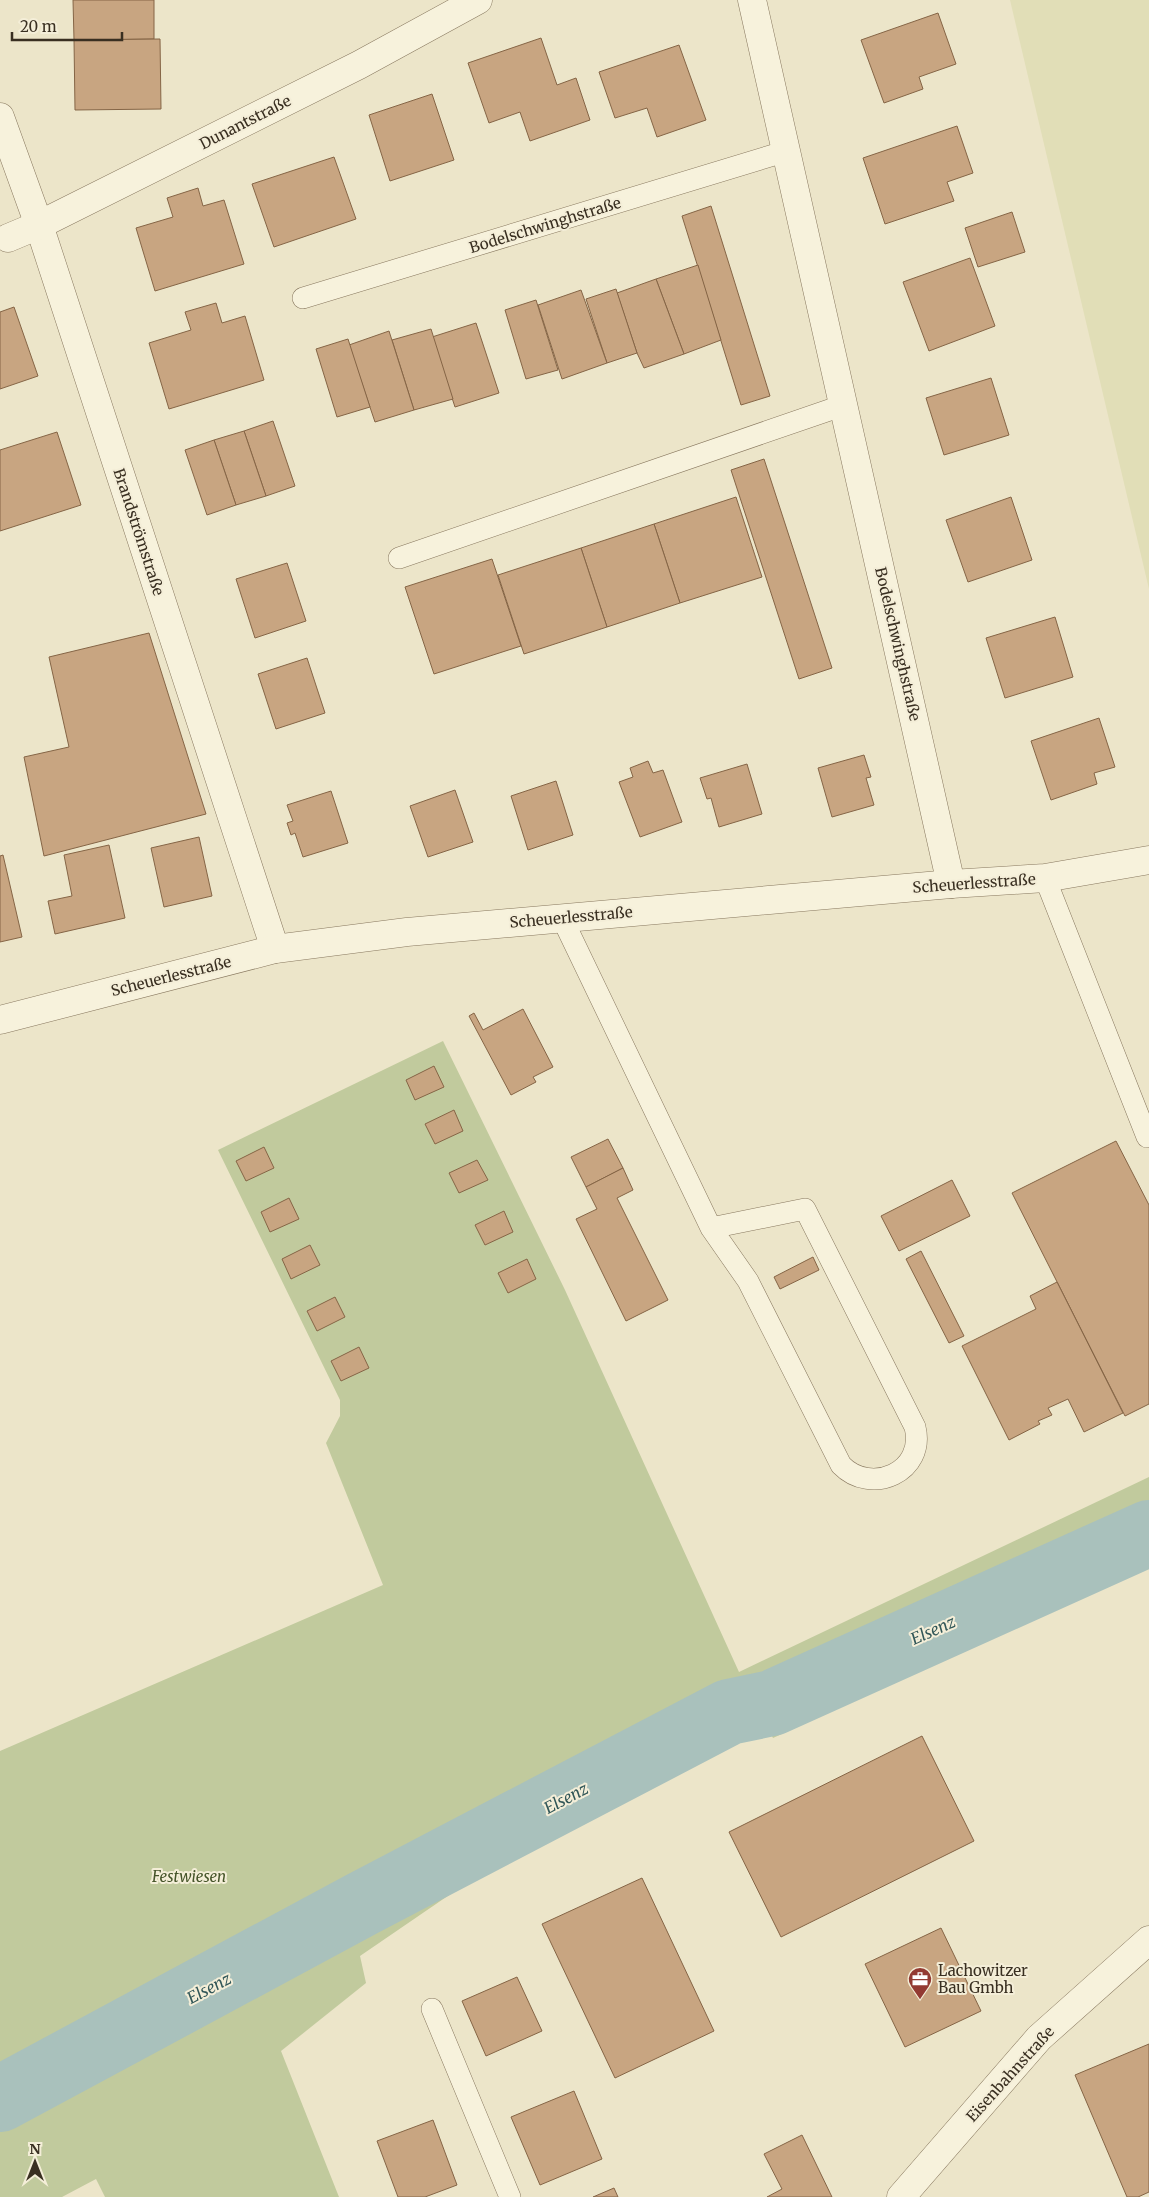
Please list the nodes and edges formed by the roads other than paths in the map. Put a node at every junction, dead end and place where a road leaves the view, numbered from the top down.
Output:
1 (478, 0) edge
2 (752, 0) edge
3 (0, 117) edge
4 (787, 151) junction
5 (39, 225) junction
6 (8, 238) dead end
7 (303, 298) dead end
8 (844, 405) junction
9 (399, 558) dead end
10 (1149, 860) edge
11 (1045, 878) junction
12 (951, 884) junction
13 (562, 918) junction
14 (275, 949) junction
15 (0, 1020) edge
16 (1147, 1137) dead end
17 (711, 1228) junction
18 (1149, 1940) edge
19 (432, 2008) dead end
20 (510, 2197) edge
21 (901, 2197) edge

1 - 5 street, Dunantstraße
2 - 4 street, Bodelschwinghstraße
3 - 5 street, Brandströmstraße
4 - 7 lane, Bodelschwinghstraße
4 - 8 street, Bodelschwinghstraße
5 - 6 street, Dunantstraße
5 - 14 street, Brandströmstraße
8 - 9 lane
8 - 12 street, Bodelschwinghstraße
10 - 11 street, Scheuerlesstraße
11 - 12 street, Scheuerlesstraße
11 - 16 lane
12 - 13 street, Scheuerlesstraße
13 - 14 street, Scheuerlesstraße
13 - 17 lane
14 - 15 street, Scheuerlesstraße
17 - 17 lane
18 - 21 street, Eisenbahnstraße
19 - 20 lane

